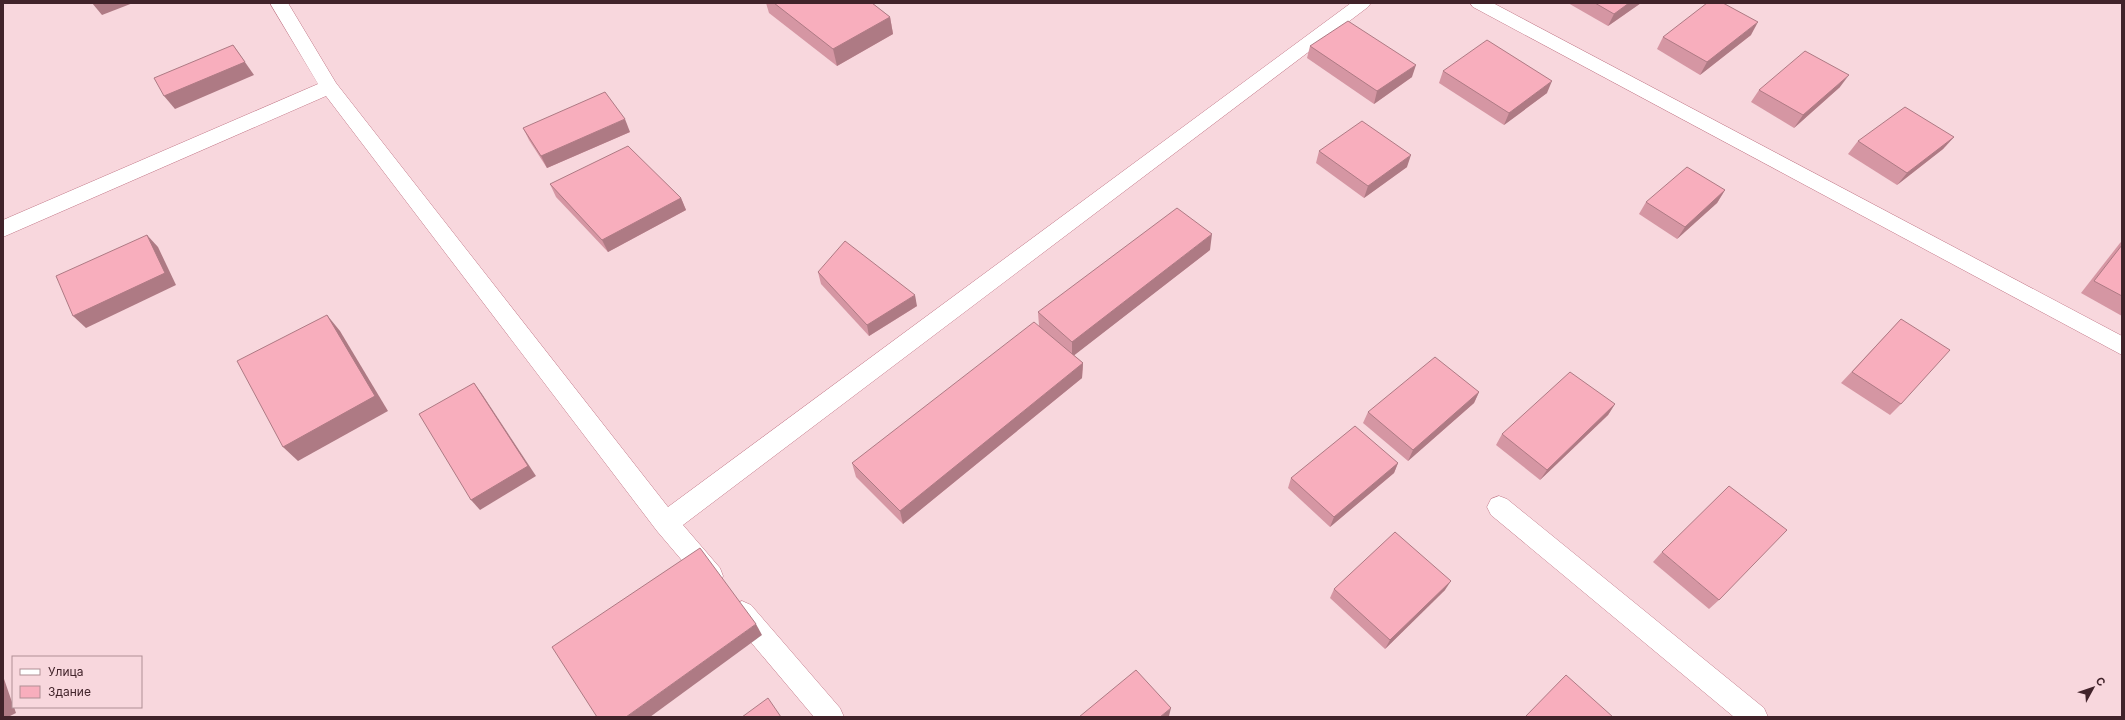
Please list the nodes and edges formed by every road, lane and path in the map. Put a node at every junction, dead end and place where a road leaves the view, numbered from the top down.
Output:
1 (279, 3) edge
2 (1362, 3) edge
3 (1479, 3) edge
4 (329, 87) junction
5 (3, 229) edge
6 (2122, 346) edge
7 (1499, 507) dead end
8 (666, 523) junction
9 (831, 717) edge
10 (1755, 717) edge

1 - 4 street
2 - 8 street
3 - 6 street
4 - 5 street
4 - 8 street
7 - 10 street
8 - 9 street

